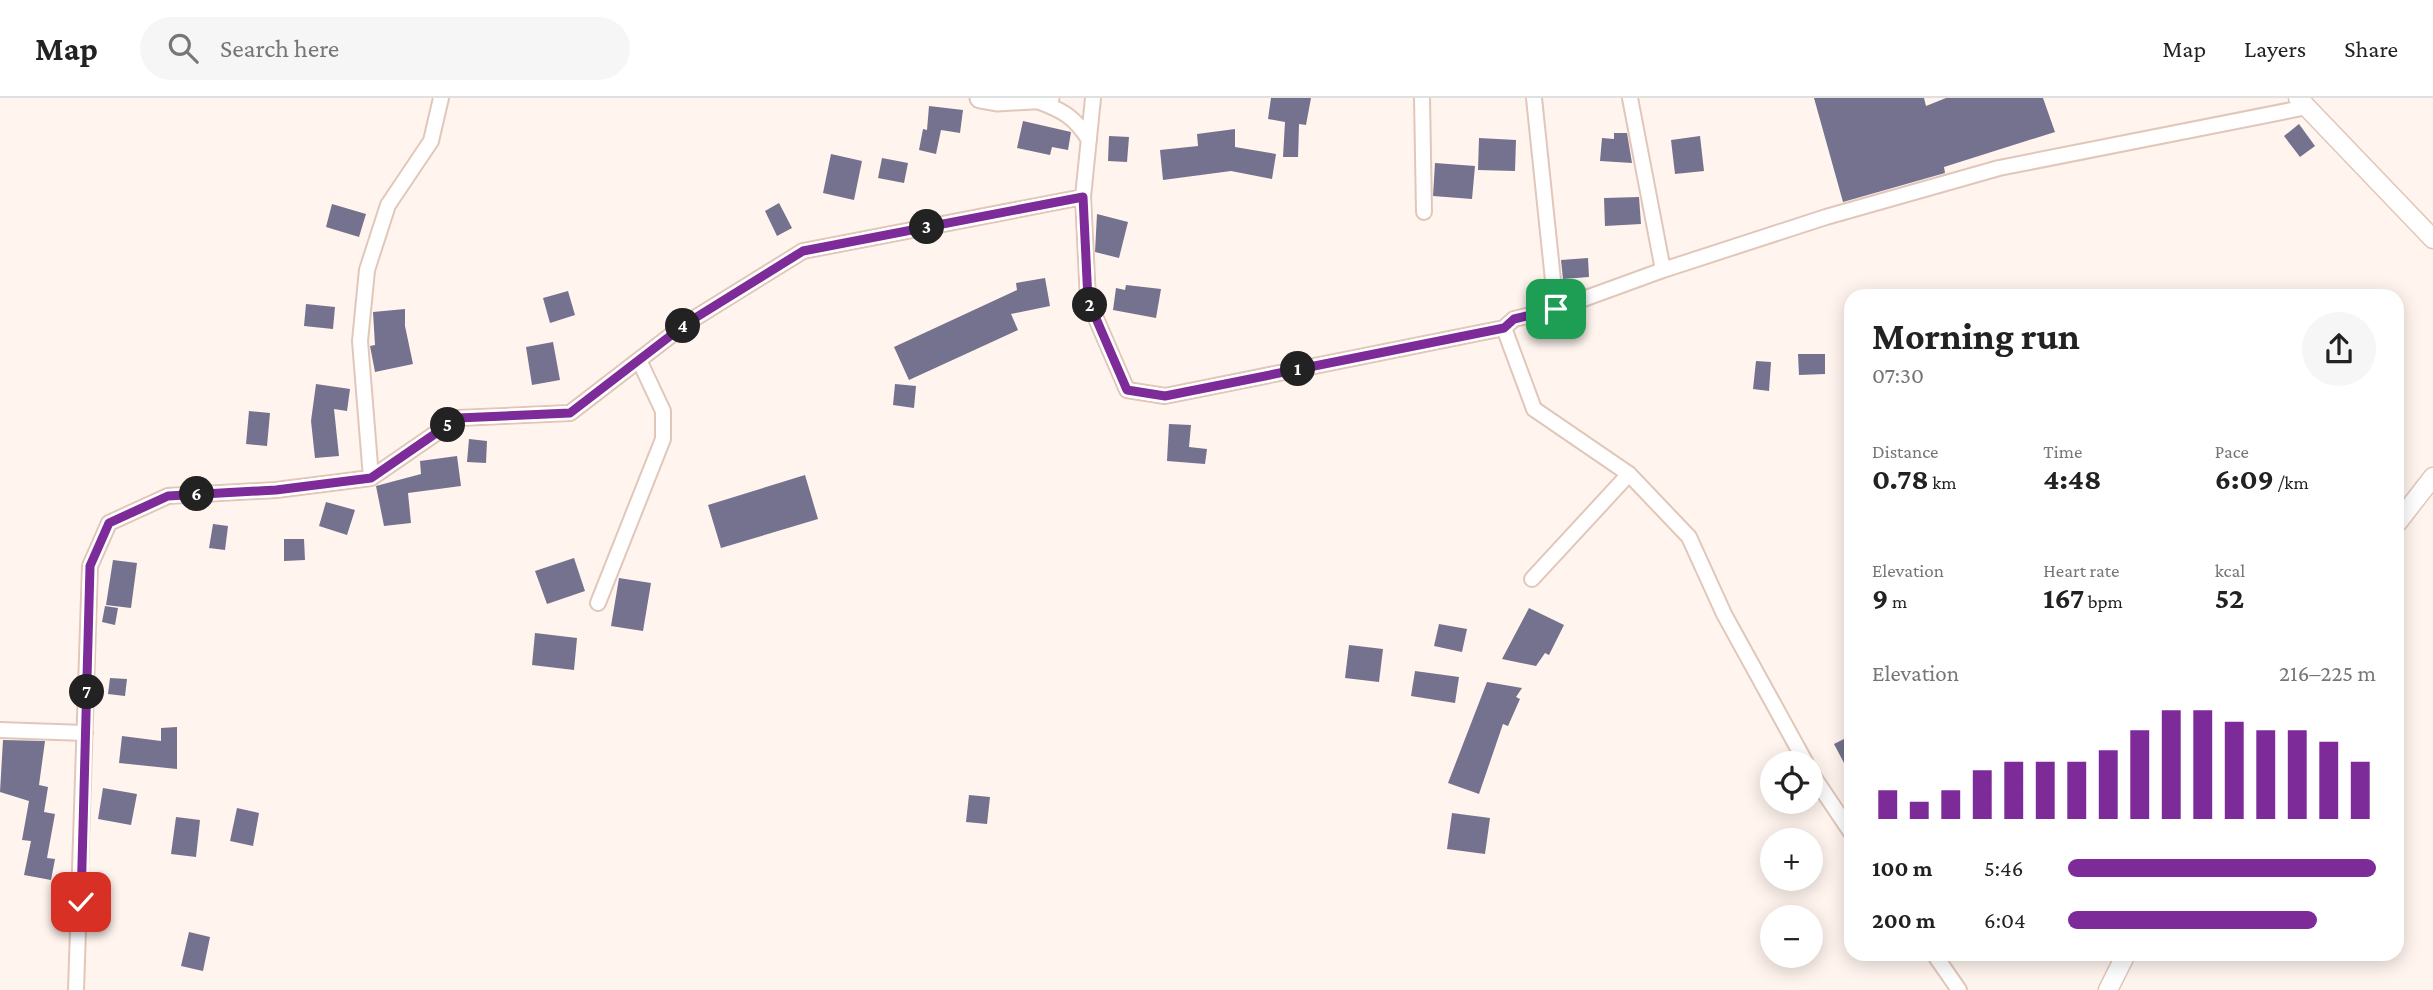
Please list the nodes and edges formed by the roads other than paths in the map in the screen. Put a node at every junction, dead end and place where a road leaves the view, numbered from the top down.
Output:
1 (441, 98) edge
2 (980, 98) edge
3 (1093, 98) edge
4 (1422, 98) edge
5 (1534, 98) edge
6 (1630, 98) edge
7 (1041, 99) edge
8 (2302, 103) edge
9 (1089, 140) junction
10 (1083, 197) junction
11 (1424, 212) dead end
12 (2433, 239) edge
13 (1662, 270) junction
14 (1556, 309) junction
15 (1504, 328) junction
16 (639, 360) junction
17 (1629, 474) junction
18 (2433, 477) edge
19 (371, 478) junction
20 (2404, 514) edge
21 (1532, 579) dead end
22 (598, 603) dead end
23 (0, 730) edge
24 (85, 733) junction
25 (1799, 751) edge
26 (1823, 791) edge
27 (1844, 822) edge
28 (1939, 961) edge
29 (2122, 961) edge
30 (76, 990) edge
31 (1959, 990) edge
32 (2108, 990) edge

1 - 19 street
2 - 7 main road
3 - 9 street
4 - 11 street
5 - 14 street
6 - 13 street
7 - 9 street
8 - 12 street
8 - 13 street
9 - 10 street
10 - 15 street
10 - 16 street
13 - 14 street
14 - 15 street
15 - 17 street
16 - 19 street
16 - 22 street
17 - 21 street
17 - 25 street
18 - 20 street
19 - 24 street
23 - 24 street
24 - 30 street
26 - 27 street
28 - 31 street
29 - 32 street

